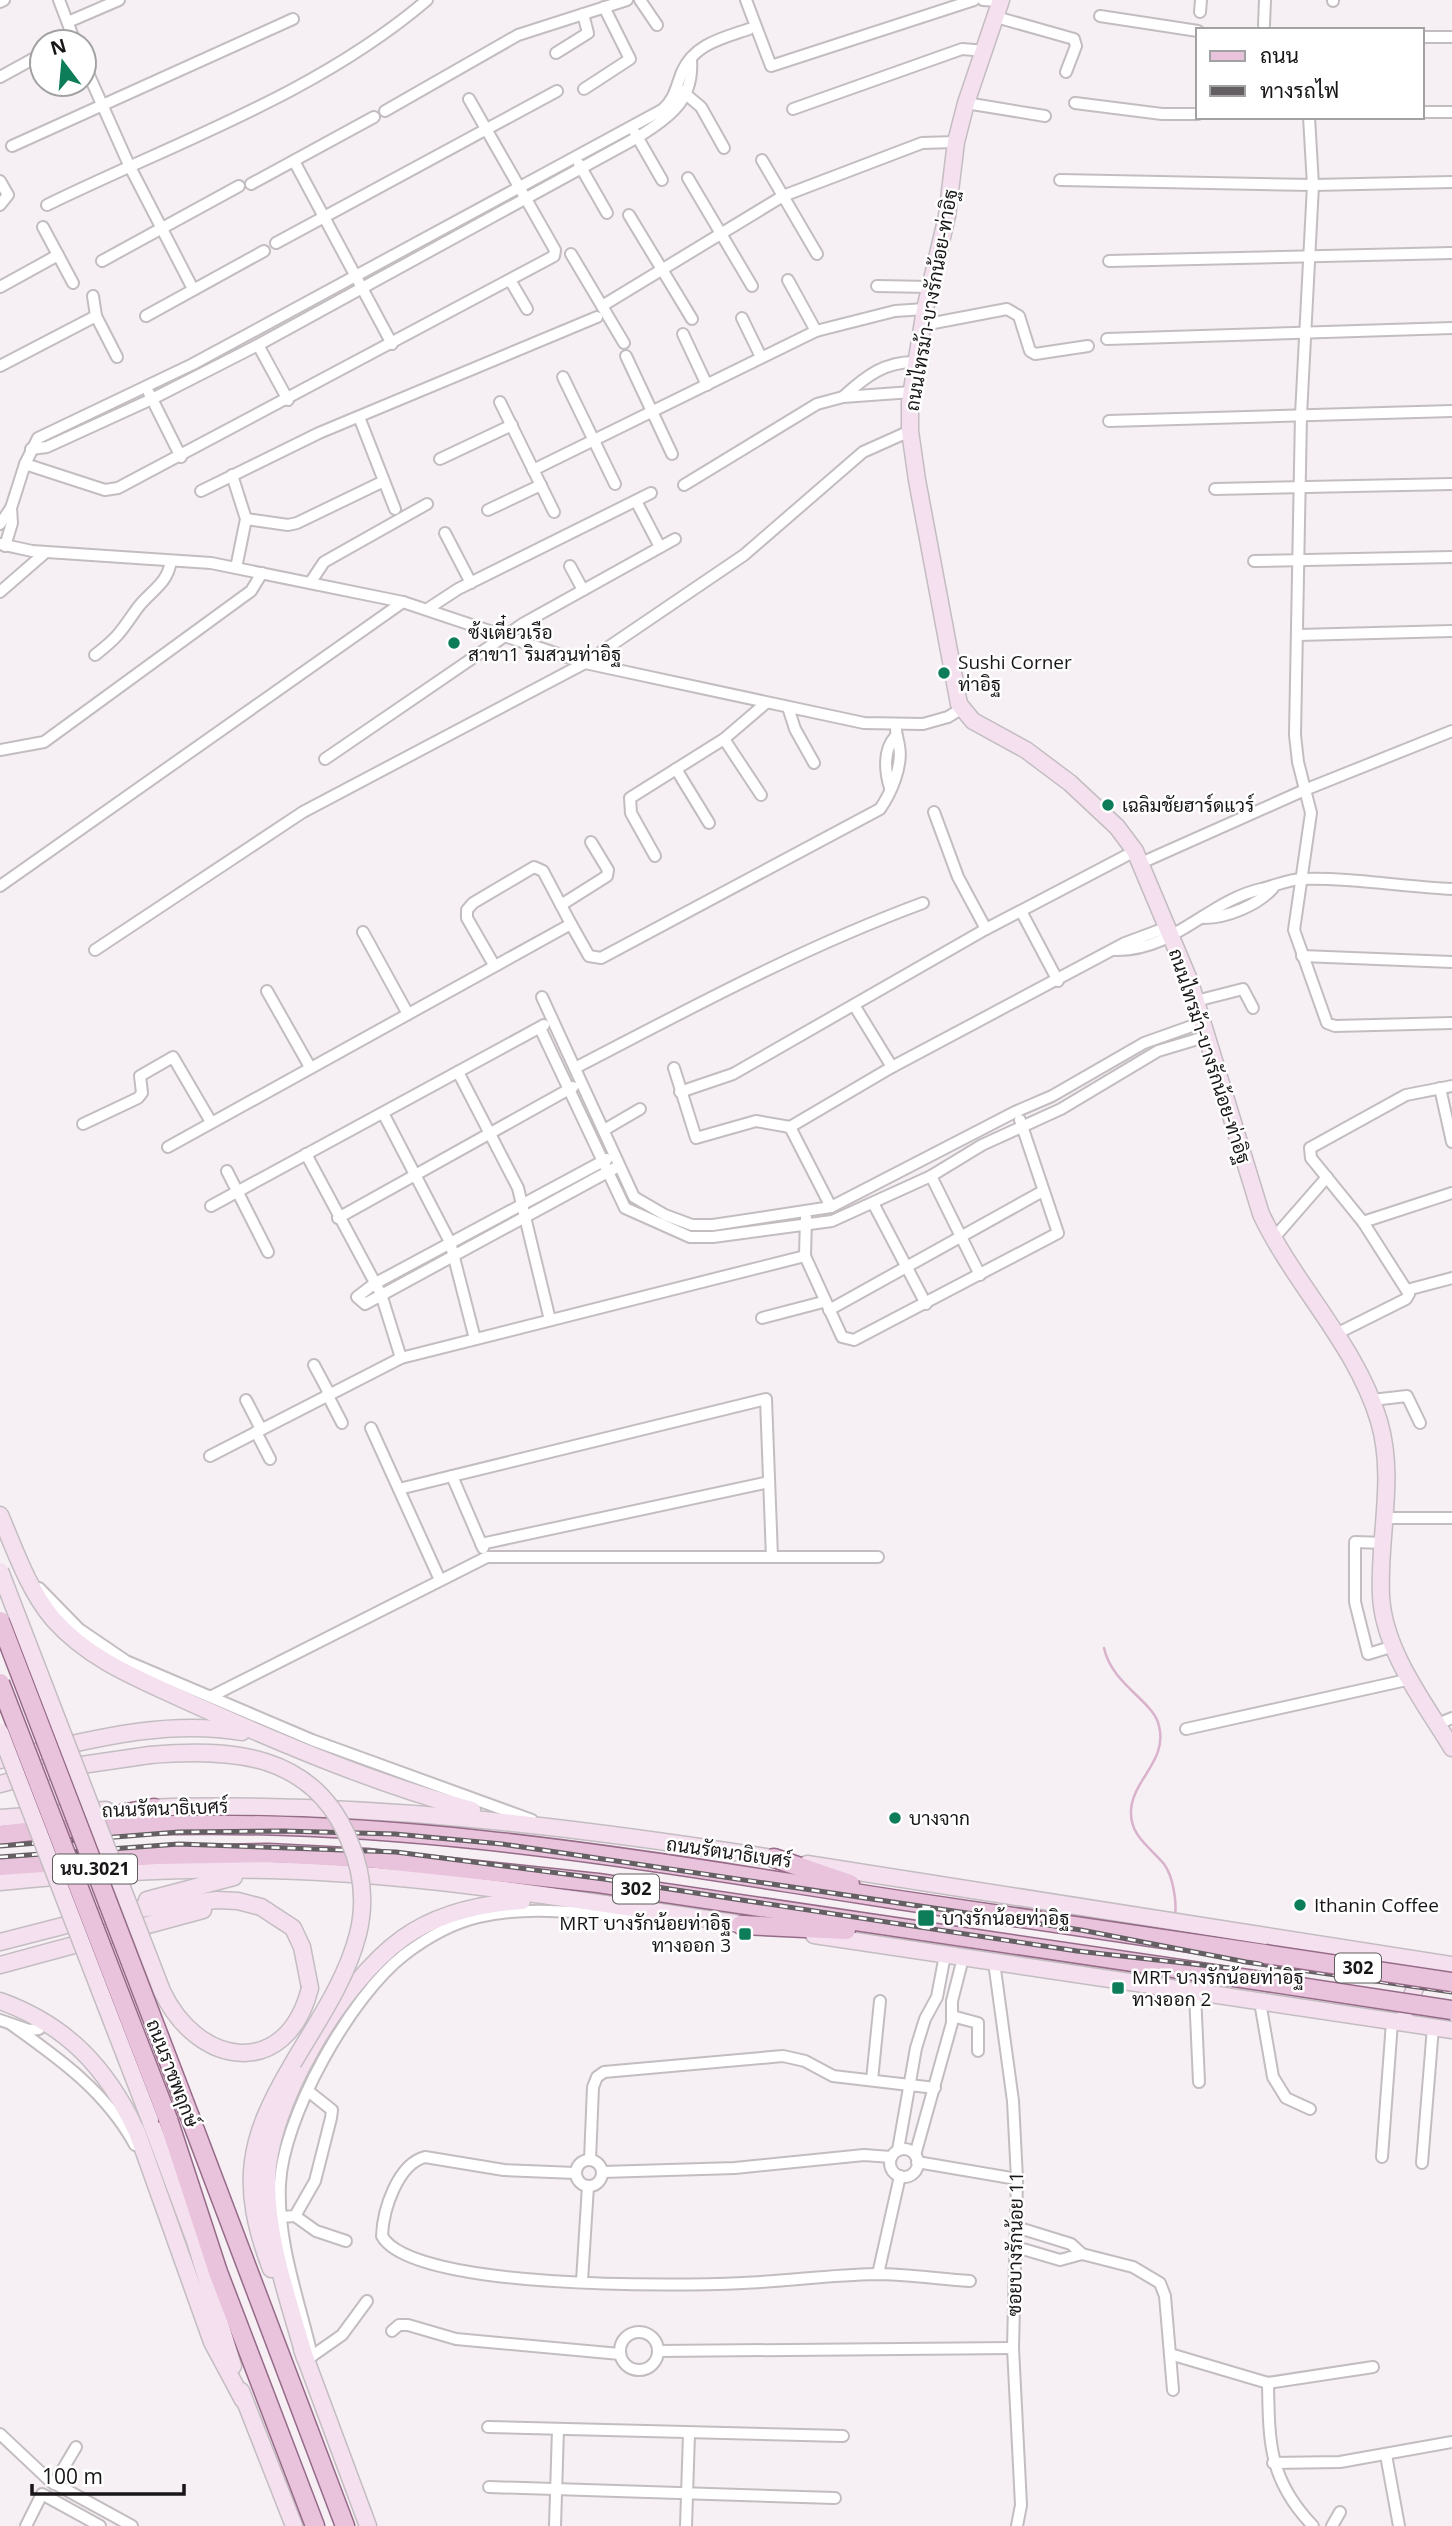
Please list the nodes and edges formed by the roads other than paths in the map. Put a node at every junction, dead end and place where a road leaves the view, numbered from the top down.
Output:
1 (59, 0) edge
2 (119, 0) edge
3 (427, 0) edge
4 (627, 0) edge
5 (640, 0) edge
6 (746, 0) edge
7 (974, 0) edge
8 (983, 0) edge
9 (1201, 0) edge
10 (1265, 0) edge
11 (934, 5) edge
12 (999, 6) edge
13 (604, 7) junction
14 (1200, 12) dead end
15 (583, 13) junction
16 (1100, 16) dead end
17 (293, 19) dead end
18 (68, 22) junction
19 (657, 25) dead end
20 (1264, 25) dead end
21 (69, 28) edge
22 (749, 29) dead end
23 (1196, 31) edge
24 (1424, 37) edge
25 (1452, 37) edge
26 (986, 51) junction
27 (556, 53) dead end
28 (28, 62) edge
29 (1066, 72) dead end
30 (0, 77) edge
31 (584, 89) dead end
32 (681, 91) junction
33 (557, 92) dead end
34 (97, 98) edge
35 (469, 99) dead end
36 (966, 103) junction
37 (1075, 103) dead end
38 (100, 105) junction
39 (793, 109) dead end
40 (385, 111) dead end
41 (1424, 112) edge
42 (1452, 112) edge
43 (1196, 114) edge
44 (1045, 116) dead end
45 (374, 117) dead end
46 (1309, 119) edge
47 (488, 130) junction
48 (635, 132) junction
49 (956, 142) junction
50 (12, 146) dead end
51 (724, 148) dead end
52 (762, 160) dead end
53 (294, 161) junction
54 (579, 163) junction
55 (129, 165) junction
56 (688, 178) dead end
57 (662, 180) dead end
58 (1060, 180) dead end
59 (0, 181) edge
60 (1452, 182) edge
61 (251, 184) dead end
62 (1313, 185) junction
63 (239, 186) dead end
64 (523, 193) junction
65 (783, 196) junction
66 (0, 205) edge
67 (47, 205) dead end
68 (607, 213) dead end
69 (629, 215) dead end
70 (324, 218) junction
71 (43, 227) dead end
72 (160, 228) junction
73 (721, 234) junction
74 (276, 243) dead end
75 (264, 251) dead end
76 (1452, 253) edge
77 (571, 254) dead end
78 (817, 254) dead end
79 (58, 255) junction
80 (1310, 256) junction
81 (102, 261) dead end
82 (1109, 261) dead end
83 (662, 270) junction
84 (356, 277) junction
85 (510, 280) junction
86 (788, 280) dead end
87 (73, 283) dead end
88 (752, 286) dead end
89 (877, 286) dead end
90 (0, 287) edge
91 (362, 288) junction
92 (931, 288) junction
93 (192, 289) junction
94 (93, 296) dead end
95 (527, 309) dead end
96 (599, 311) junction
97 (96, 316) junction
98 (146, 316) dead end
99 (924, 317) junction
100 (742, 318) dead end
101 (692, 319) dead end
102 (1452, 328) edge
103 (816, 331) junction
104 (1306, 332) junction
105 (683, 334) dead end
106 (1107, 339) dead end
107 (392, 344) junction
108 (624, 344) dead end
109 (258, 345) junction
110 (1088, 346) dead end
111 (626, 356) dead end
112 (117, 357) dead end
113 (761, 357) junction
114 (917, 362) junction
115 (0, 366) edge
116 (563, 377) dead end
117 (707, 385) junction
118 (146, 388) junction
119 (912, 392) junction
120 (843, 397) junction
121 (152, 399) junction
122 (288, 400) junction
123 (500, 402) dead end
124 (1452, 411) edge
125 (652, 412) junction
126 (1301, 415) junction
127 (359, 418) junction
128 (1109, 421) dead end
129 (512, 425) junction
130 (910, 431) junction
131 (593, 441) junction
132 (31, 449) junction
133 (672, 454) dead end
134 (181, 457) junction
135 (440, 459) dead end
136 (25, 464) junction
137 (533, 470) junction
138 (232, 475) junction
139 (384, 481) junction
140 (615, 484) dead end
141 (1452, 484) edge
142 (541, 485) junction
143 (684, 485) dead end
144 (1300, 487) junction
145 (1215, 489) dead end
146 (201, 491) dead end
147 (651, 493) dead end
148 (636, 502) junction
149 (427, 504) dead end
150 (11, 508) junction
151 (395, 509) dead end
152 (488, 510) dead end
153 (554, 512) dead end
154 (246, 519) junction
155 (0, 524) edge
156 (445, 533) dead end
157 (675, 539) dead end
158 (3, 545) edge
159 (660, 547) junction
160 (46, 552) junction
161 (1452, 557) edge
162 (1300, 560) junction
163 (171, 561) junction
164 (1254, 561) dead end
165 (570, 566) dead end
166 (236, 568) junction
167 (262, 573) junction
168 (310, 583) junction
169 (471, 583) junction
170 (583, 590) junction
171 (0, 592) edge
172 (403, 602) junction
173 (429, 608) junction
174 (1452, 631) edge
175 (505, 635) junction
176 (1298, 635) junction
177 (95, 655) dead end
178 (585, 663) junction
179 (765, 703) junction
180 (788, 707) junction
181 (961, 709) junction
182 (896, 724) junction
183 (1452, 731) edge
184 (724, 739) junction
185 (0, 750) edge
186 (325, 759) dead end
187 (814, 763) dead end
188 (676, 769) junction
189 (1307, 789) junction
190 (761, 795) dead end
191 (934, 812) dead end
192 (709, 823) dead end
193 (592, 842) dead end
194 (655, 856) dead end
195 (1138, 857) junction
196 (1300, 879) junction
197 (0, 886) edge
198 (1452, 889) edge
199 (923, 903) dead end
200 (561, 905) junction
201 (1021, 911) junction
202 (571, 924) junction
203 (986, 929) junction
204 (363, 932) dead end
205 (1170, 932) junction
206 (95, 950) dead end
207 (1302, 956) junction
208 (1452, 962) edge
209 (494, 965) junction
210 (1058, 981) junction
211 (267, 991) dead end
212 (542, 997) dead end
213 (1196, 1001) junction
214 (854, 1005) junction
215 (1253, 1008) dead end
216 (408, 1014) junction
217 (553, 1020) junction
218 (1452, 1023) edge
219 (540, 1028) junction
220 (1205, 1029) junction
221 (310, 1067) junction
222 (892, 1067) junction
223 (575, 1068) junction
224 (674, 1068) dead end
225 (458, 1072) junction
226 (582, 1082) junction
227 (1446, 1087) edge
228 (569, 1089) junction
229 (680, 1091) junction
230 (640, 1109) dead end
231 (1015, 1112) junction
232 (383, 1113) junction
233 (211, 1122) junction
234 (83, 1124) dead end
235 (1023, 1125) junction
236 (790, 1127) junction
237 (604, 1130) junction
238 (491, 1133) junction
239 (1452, 1142) edge
240 (168, 1147) dead end
241 (306, 1154) junction
242 (618, 1160) junction
243 (606, 1166) junction
244 (227, 1171) dead end
245 (417, 1174) junction
246 (931, 1176) junction
247 (1327, 1177) junction
248 (238, 1191) junction
249 (1043, 1191) junction
250 (1452, 1193) edge
251 (523, 1203) junction
252 (873, 1203) junction
253 (211, 1206) dead end
254 (831, 1207) junction
255 (807, 1213) junction
256 (526, 1215) junction
257 (338, 1218) junction
258 (1363, 1223) junction
259 (806, 1225) junction
260 (961, 1238) junction
261 (1273, 1238) junction
262 (450, 1242) junction
263 (268, 1252) dead end
264 (454, 1254) junction
265 (805, 1256) junction
266 (908, 1267) junction
267 (980, 1275) junction
268 (1452, 1278) edge
269 (374, 1284) junction
270 (1408, 1290) junction
271 (381, 1294) junction
272 (926, 1304) junction
273 (826, 1306) junction
274 (762, 1318) dead end
275 (551, 1320) junction
276 (1336, 1334) junction
277 (475, 1339) junction
278 (401, 1358) junction
279 (314, 1364) dead end
280 (328, 1394) junction
281 (246, 1400) dead end
282 (1372, 1400) junction
283 (342, 1423) dead end
284 (1420, 1423) dead end
285 (372, 1428) dead end
286 (258, 1430) junction
287 (210, 1456) dead end
288 (270, 1459) dead end
289 (452, 1476) junction
290 (769, 1482) junction
291 (399, 1489) junction
292 (0, 1515) edge
293 (1386, 1518) junction
294 (1452, 1518) edge
295 (1385, 1543) junction
296 (12, 1544) junction
297 (481, 1544) junction
298 (487, 1556) junction
299 (772, 1557) junction
300 (878, 1557) dead end
301 (0, 1571) edge
302 (440, 1580) junction
303 (0, 1621) edge
304 (1394, 1646) junction
305 (1411, 1679) junction
306 (0, 1683) edge
307 (212, 1696) junction
308 (1445, 1721) edge
309 (1186, 1729) dead end
310 (0, 1732) edge
311 (264, 1735) junction
312 (1452, 1748) edge
313 (0, 1760) edge
314 (0, 1782) edge
315 (154, 1808) junction
316 (0, 1818) edge
317 (516, 1822) junction
318 (547, 1826) junction
319 (8, 1834) edge
320 (774, 1858) junction
321 (0, 1866) edge
322 (271, 1870) junction
323 (0, 1882) edge
324 (901, 1900) junction
325 (584, 1901) junction
326 (261, 1907) junction
327 (685, 1916) junction
328 (81, 1920) junction
329 (741, 1924) junction
330 (954, 1936) junction
331 (0, 1941) edge
332 (946, 1955) junction
333 (963, 1958) junction
334 (1404, 1958) junction
335 (994, 1962) junction
336 (0, 1965) edge
337 (1452, 1965) edge
338 (1452, 1982) edge
339 (1195, 1993) junction
340 (0, 2001) edge
341 (880, 2001) dead end
342 (1260, 2003) junction
343 (1452, 2010) edge
344 (952, 2016) junction
345 (0, 2020) edge
346 (46, 2020) junction
347 (1392, 2022) junction
348 (12, 2025) junction
349 (1433, 2028) junction
350 (1452, 2030) edge
351 (978, 2051) dead end
352 (872, 2080) junction
353 (1199, 2082) dead end
354 (912, 2084) junction
355 (936, 2088) junction
356 (307, 2091) junction
357 (1310, 2109) dead end
358 (159, 2119) junction
359 (895, 2154) junction
360 (1382, 2157) dead end
361 (916, 2159) junction
362 (590, 2160) junction
363 (1422, 2163) dead end
364 (602, 2172) junction
365 (575, 2173) junction
366 (900, 2176) junction
367 (1017, 2179) junction
368 (588, 2186) junction
369 (159, 2194) junction
370 (295, 2216) junction
371 (281, 2217) junction
372 (1016, 2227) junction
373 (346, 2241) dead end
374 (1016, 2247) junction
375 (1082, 2254) junction
376 (878, 2274) junction
377 (582, 2281) junction
378 (970, 2281) dead end
379 (367, 2301) dead end
380 (391, 2331) dead end
381 (1013, 2348) junction
382 (659, 2351) junction
383 (620, 2354) junction
384 (1170, 2354) junction
385 (309, 2357) junction
386 (1373, 2367) dead end
387 (1268, 2384) junction
388 (1173, 2389) dead end
389 (243, 2400) junction
390 (488, 2427) dead end
391 (558, 2429) junction
392 (0, 2434) edge
393 (689, 2434) junction
394 (844, 2436) dead end
395 (1452, 2442) edge
396 (76, 2447) dead end
397 (1386, 2455) junction
398 (1273, 2463) junction
399 (52, 2482) junction
400 (489, 2487) dead end
401 (556, 2489) junction
402 (688, 2492) junction
403 (42, 2494) junction
404 (835, 2498) dead end
405 (1340, 2512) dead end
406 (26, 2526) edge
407 (100, 2526) edge
408 (132, 2526) edge
409 (293, 2526) edge
410 (315, 2526) edge
411 (345, 2526) edge
412 (368, 2526) edge
413 (555, 2526) edge
414 (686, 2526) edge
415 (1017, 2526) edge
416 (1313, 2526) edge
417 (1332, 2526) edge
418 (1399, 2526) edge

1 - 18 street
2 - 18 street
3 - 55 street
4 - 13 street
5 - 19 street
6 - 11 street
7 - 11 street
8 - 12 street
9 - 14 street
10 - 20 street
12 - 26 main road, ถนนไทรม้า-บางรักน้อย-ท่าอิฐ
12 - 29 street
13 - 15 street
13 - 31 street
15 - 27 street
15 - 40 street
16 - 23 street
17 - 38 street
18 - 21 street
22 - 32 street
24 - 25 street
26 - 36 main road, ถนนไทรม้า-บางรักน้อย-ท่าอิฐ
26 - 39 street
28 - 30 street
32 - 48 street
32 - 51 street
33 - 47 street
34 - 38 street
35 - 47 street
36 - 44 street
36 - 49 main road, ถนนไทรม้า-บางรักน้อย-ท่าอิฐ
37 - 43 street
38 - 50 street
38 - 55 street
41 - 42 street
45 - 53 street
46 - 62 street
47 - 64 street
47 - 70 street
48 - 54 street
48 - 57 street
49 - 65 street
49 - 92 main road, ถนนไทรม้า-บางรักน้อย-ท่าอิฐ
52 - 65 street
53 - 61 street
53 - 70 street
54 - 64 street
54 - 68 street
55 - 67 street
55 - 72 street
56 - 73 street
58 - 62 street
59 - 66 street
60 - 62 street
62 - 80 street
63 - 72 street
64 - 84 street
64 - 85 street
64 - 91 street
65 - 73 street
65 - 78 street
69 - 83 street
70 - 74 street
70 - 84 street
71 - 79 street
72 - 81 street
72 - 93 street
73 - 83 street
73 - 88 street
75 - 93 street
76 - 80 street
77 - 96 street
79 - 87 street
79 - 90 street
80 - 82 street
80 - 104 street
83 - 96 street
83 - 101 street
84 - 91 street
84 - 118 street
85 - 95 street
85 - 107 street
86 - 103 street
89 - 92 street
91 - 107 street
91 - 109 street
92 - 99 main road, ถนนไทรม้า-บางรักน้อย-ท่าอิฐ
93 - 98 street
94 - 97 street
96 - 108 street
96 - 127 street
97 - 112 street
97 - 115 street
99 - 103 street
99 - 110 street
99 - 114 main road, ถนนไทรม้า-บางรักน้อย-ท่าอิฐ
100 - 113 street
102 - 104 street
103 - 113 street
104 - 106 street
104 - 126 street
105 - 117 street
107 - 122 street
109 - 121 street
109 - 122 street
111 - 125 street
113 - 117 street
114 - 119 main road, ถนนไทรม้า-บางรักน้อย-ท่าอิฐ
114 - 120 street
116 - 131 street
117 - 125 street
118 - 121 street
118 - 132 street
119 - 120 street
119 - 130 main road, ถนนไทรม้า-บางรักน้อย-ท่าอิฐ
120 - 143 street
121 - 132 street
121 - 134 street
122 - 134 street
123 - 129 street
124 - 126 street
125 - 131 street
125 - 133 street
126 - 128 street
126 - 144 street
127 - 138 street
127 - 139 street
129 - 135 street
129 - 137 street
130 - 178 street
130 - 181 main road, ถนนไทรม้า-บางรักน้อย-ท่าอิฐ
131 - 137 street
131 - 140 street
132 - 136 street
134 - 136 street
136 - 150 street
137 - 142 street
138 - 146 street
138 - 154 street
139 - 151 street
139 - 154 street
141 - 144 street
142 - 152 street
142 - 153 street
144 - 145 street
144 - 162 street
147 - 148 street
148 - 159 street
148 - 169 street
149 - 168 street
150 - 155 street
150 - 158 street
154 - 166 street
156 - 169 street
157 - 159 street
158 - 160 street
159 - 170 street
160 - 163 street
160 - 171 street
161 - 162 street
162 - 164 street
162 - 176 street
163 - 166 street
163 - 177 street
165 - 170 street
166 - 167 street
167 - 168 street
167 - 185 street
168 - 172 street
169 - 173 street
170 - 175 street
172 - 173 street
172 - 197 street
173 - 175 street
174 - 176 street
175 - 178 street
175 - 186 street
176 - 189 street
178 - 179 street
178 - 206 street
179 - 180 street
179 - 184 street
180 - 182 street
180 - 187 street
181 - 182 street
181 - 195 main road, ถนนไทรม้า-บางรักน้อย-ท่าอิฐ
182 - 202 street
183 - 189 street
184 - 188 street
184 - 190 street
188 - 192 street
188 - 194 street
189 - 195 street
189 - 196 street
191 - 203 street
193 - 200 street
195 - 201 street
195 - 205 main road, ถนนไทรม้า-บางรักน้อย-ท่าอิฐ
196 - 198 street
196 - 205 street
196 - 207 street
199 - 223 street
200 - 202 street
200 - 209 street
201 - 203 street
201 - 210 street
202 - 209 street
203 - 214 street
204 - 216 street
205 - 210 street
205 - 213 main road, ถนนไทรม้า-บางรักน้อย-ท่าอิฐ
207 - 208 street
207 - 218 street
209 - 216 street
210 - 222 street
211 - 221 street
212 - 217 street
213 - 215 street
213 - 220 main road, ถนนไทรม้า-บางรักน้อย-ท่าอิฐ
214 - 222 street
214 - 229 street
216 - 221 street
217 - 219 street
217 - 223 street
219 - 225 street
219 - 228 street
220 - 231 street
220 - 235 street
220 - 261 main road, ถนนไทรม้า-บางรักน้อย-ท่าอิฐ
221 - 233 street
222 - 236 street
223 - 226 street
224 - 229 street
225 - 232 street
225 - 238 street
226 - 228 street
226 - 237 street
227 - 239 street
227 - 247 street
228 - 238 street
228 - 243 street
229 - 236 street
230 - 237 street
231 - 235 street
231 - 254 street
232 - 241 street
232 - 245 street
233 - 234 street
233 - 240 street
235 - 246 street
235 - 249 street
236 - 254 street
237 - 242 street
238 - 245 street
238 - 251 street
241 - 248 street
241 - 257 street
242 - 243 street
242 - 255 street
243 - 251 street
243 - 256 street
243 - 259 street
244 - 248 street
245 - 257 street
245 - 262 street
246 - 252 street
246 - 260 street
247 - 258 street
247 - 261 street
248 - 253 street
248 - 263 street
249 - 260 street
249 - 267 street
250 - 258 street
251 - 256 street
251 - 262 street
252 - 259 street
252 - 266 street
254 - 255 street
255 - 259 street
256 - 264 street
256 - 275 street
257 - 269 street
258 - 270 street
259 - 265 street
260 - 266 street
260 - 267 street
261 - 276 main road, ถนนไทรม้า-บางรักน้อย-ท่าอิฐ
262 - 264 street
262 - 269 street
264 - 271 street
264 - 277 street
265 - 273 street
265 - 275 street
266 - 272 street
266 - 273 street
267 - 272 street
268 - 270 street
269 - 271 street
269 - 271 street
270 - 276 street
271 - 278 street
272 - 273 street
273 - 274 street
275 - 277 street
276 - 282 main road, ถนนไทรม้า-บางรักน้อย-ท่าอิฐ
277 - 278 street
278 - 280 street
279 - 280 street
280 - 283 street
280 - 286 street
281 - 286 street
282 - 284 street
282 - 293 main road, ถนนไทรม้า-บางรักน้อย-ท่าอิฐ
285 - 291 street
286 - 287 street
286 - 288 street
289 - 290 street
289 - 291 street
289 - 297 street
290 - 297 street
290 - 299 street
291 - 302 street
292 - 296 main road
293 - 294 street
293 - 295 main road, ถนนไทรม้า-บางรักน้อย-ท่าอิฐ
295 - 304 main road, ถนนไทรม้า-บางรักน้อย-ท่าอิฐ
295 - 304 street
296 - 307 street
296 - 311 main road
297 - 298 street
298 - 299 street
298 - 302 street
299 - 300 street
301 - 326 main road, bridge
302 - 307 street
303 - 411 main road, ถนนราชพฤกษ์ / นบ.3021, bridge
304 - 305 main road, ถนนไทรม้า-บางรักน้อย-ท่าอิฐ
305 - 308 main road, ถนนไทรม้า-บางรักน้อย-ท่าอิฐ
305 - 309 street
306 - 358 main road, ถนนราชพฤกษ์ / นบ.3021, bridge
307 - 318 street
308 - 312 main road, ถนนไทรม้า-บางรักน้อย-ท่าอิฐ
310 - 358 main road, bridge
311 - 313 main road
311 - 317 main road
314 - 385 main road, bridge
315 - 316 main road, ถนนรัตนาธิเบศร์ / 302
315 - 317 main road, ถนนรัตนาธิเบศร์ / 302
315 - 319 main road
317 - 318 main road, ถนนรัตนาธิเบศร์ / 302
318 - 320 main road, ถนนรัตนาธิเบศร์ / 302
319 - 324 main road, ถนนรัตนาธิเบศร์ / 302
320 - 324 main road
320 - 334 main road, ถนนรัตนาธิเบศร์ / 302
321 - 330 main road, 302
322 - 323 main road, 302
322 - 325 main road, 302
322 - 328 main road
324 - 338 main road, ถนนรัตนาธิเบศร์ / 302, bridge
325 - 327 main road, 302
325 - 385 main road
326 - 328 main road
326 - 336 main road
327 - 329 main road, 302
327 - 356 street
328 - 331 main road
329 - 330 main road
329 - 332 main road, 302
330 - 343 main road, 302, bridge
332 - 333 main road, 302
332 - 354 street
333 - 335 main road, 302
333 - 344 street
334 - 337 main road, ถนนรัตนาธิเบศร์ / 302
334 - 347 main road
335 - 339 main road, 302
335 - 367 street, ซอยบางรักน้อย 11
339 - 342 main road, 302
339 - 353 street
340 - 346 main road
341 - 352 street
342 - 347 main road, 302
342 - 357 street
344 - 351 street
344 - 355 street
345 - 348 street
346 - 348 street
346 - 369 main road
347 - 349 main road, 302
347 - 360 street
348 - 369 street
349 - 350 main road, 302
349 - 363 street
352 - 354 street
352 - 362 street
354 - 355 street
354 - 359 street
355 - 361 street
356 - 370 street
356 - 371 street
358 - 389 main road
358 - 410 main road, ถนนราชพฤกษ์ / นบ.3021
359 - 361 street
359 - 364 street
359 - 366 street
361 - 366 street
361 - 367 street
362 - 364 street
362 - 365 street
364 - 368 street
365 - 368 street
365 - 377 street
366 - 376 street
367 - 372 street, ซอยบางรักน้อย 11
368 - 377 street
369 - 389 main road
370 - 371 street
370 - 373 street
371 - 385 street
372 - 374 street, ซอยบางรักน้อย 11
372 - 375 street
374 - 375 street
374 - 381 street, ซอยบางรักน้อย 11
375 - 384 street
376 - 377 street
376 - 378 street
379 - 385 street
380 - 383 street
381 - 382 street
381 - 415 street, ซอยบางรักน้อย 11
382 - 383 street
382 - 383 street
384 - 387 street
384 - 388 street
385 - 412 main road
386 - 387 street
387 - 398 street
389 - 409 main road
390 - 391 street
391 - 393 street
391 - 401 street
392 - 399 street
393 - 394 street
393 - 402 street
395 - 397 street
396 - 399 street
397 - 398 street
397 - 418 street
398 - 416 street
399 - 403 street
399 - 408 street
400 - 401 street
401 - 402 street
401 - 413 street
402 - 404 street
402 - 414 street
403 - 406 street
403 - 407 street
405 - 417 street

